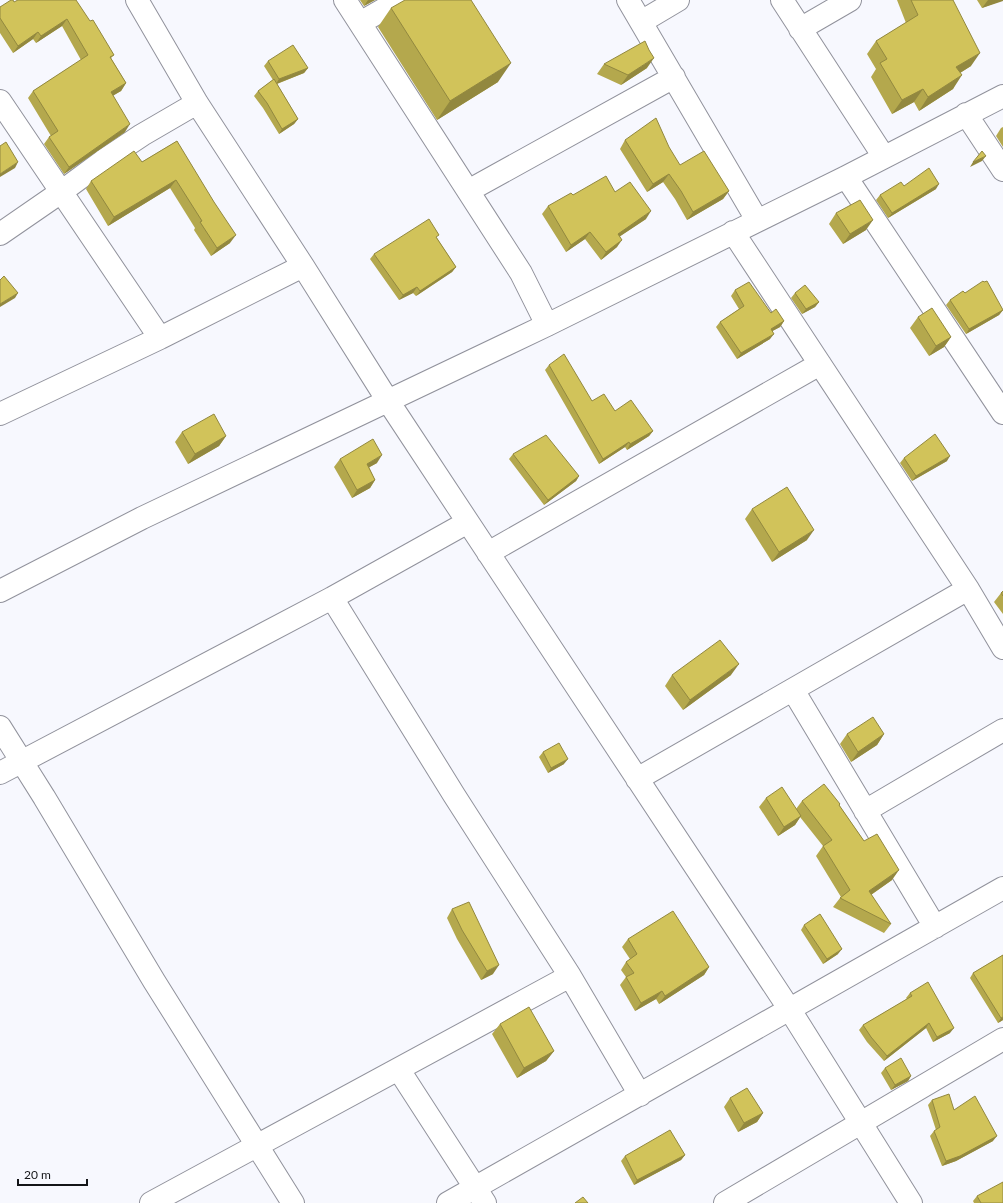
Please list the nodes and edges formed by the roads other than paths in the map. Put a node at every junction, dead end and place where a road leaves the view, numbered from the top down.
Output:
1 (137, 0) edge
2 (345, 0) edge
3 (400, 0) edge
4 (628, 0) edge
5 (678, 0) edge
6 (782, 0) edge
7 (850, 0) edge
8 (641, 22) junction
9 (360, 23) junction
10 (800, 28) junction
11 (674, 77) junction
12 (1003, 96) edge
13 (0, 101) edge
14 (197, 103) junction
15 (966, 114) junction
16 (884, 157) junction
17 (1003, 170) edge
18 (846, 177) junction
19 (61, 192) junction
20 (468, 192) junction
21 (757, 220) junction
22 (733, 232) junction
23 (0, 234) edge
24 (303, 266) junction
25 (547, 325) junction
26 (160, 338) junction
27 (820, 364) junction
28 (388, 401) junction
29 (1003, 413) edge
30 (0, 414) edge
31 (468, 522) junction
32 (488, 553) junction
33 (968, 590) junction
34 (0, 591) edge
35 (332, 598) junction
36 (1003, 648) edge
37 (793, 690) junction
38 (0, 727) edge
39 (1003, 730) edge
40 (22, 762) junction
41 (0, 773) edge
42 (637, 779) junction
43 (865, 811) junction
44 (1003, 888) edge
45 (935, 927) junction
46 (570, 976) junction
47 (790, 1010) junction
48 (1003, 1039) edge
49 (399, 1070) junction
50 (640, 1095) junction
51 (861, 1123) junction
52 (256, 1145) junction
53 (480, 1196) edge
54 (151, 1203) edge
55 (292, 1203) edge
56 (448, 1203) edge
57 (725, 1203) edge
58 (911, 1203) edge

1 - 14 street
2 - 9 street
3 - 9 street
4 - 8 street
5 - 8 street
6 - 10 street
7 - 10 street
8 - 11 street
9 - 20 street
10 - 16 street
11 - 20 street
11 - 21 street
12 - 15 street
13 - 19 street
14 - 19 street
14 - 24 street
15 - 16 street
15 - 17 street
16 - 18 street
18 - 21 street
18 - 29 street
19 - 23 street
19 - 26 street
20 - 25 street
21 - 22 street
22 - 25 street
22 - 27 street
24 - 26 street
24 - 28 street
25 - 28 street
26 - 30 street
27 - 32 street
27 - 33 street
28 - 31 street
28 - 34 street
31 - 32 street
31 - 35 street
32 - 42 street
33 - 36 street
33 - 37 street
35 - 40 street
35 - 46 street
37 - 42 street
37 - 43 street
38 - 40 street
39 - 43 street
40 - 41 street
40 - 52 street
42 - 47 street
43 - 45 street
44 - 45 street
45 - 47 street
46 - 49 street
46 - 50 street
47 - 50 street
47 - 51 street
48 - 51 street
49 - 52 street
49 - 53 street
50 - 53 street
51 - 57 street
51 - 58 street
52 - 54 street
52 - 55 street
53 - 56 street

